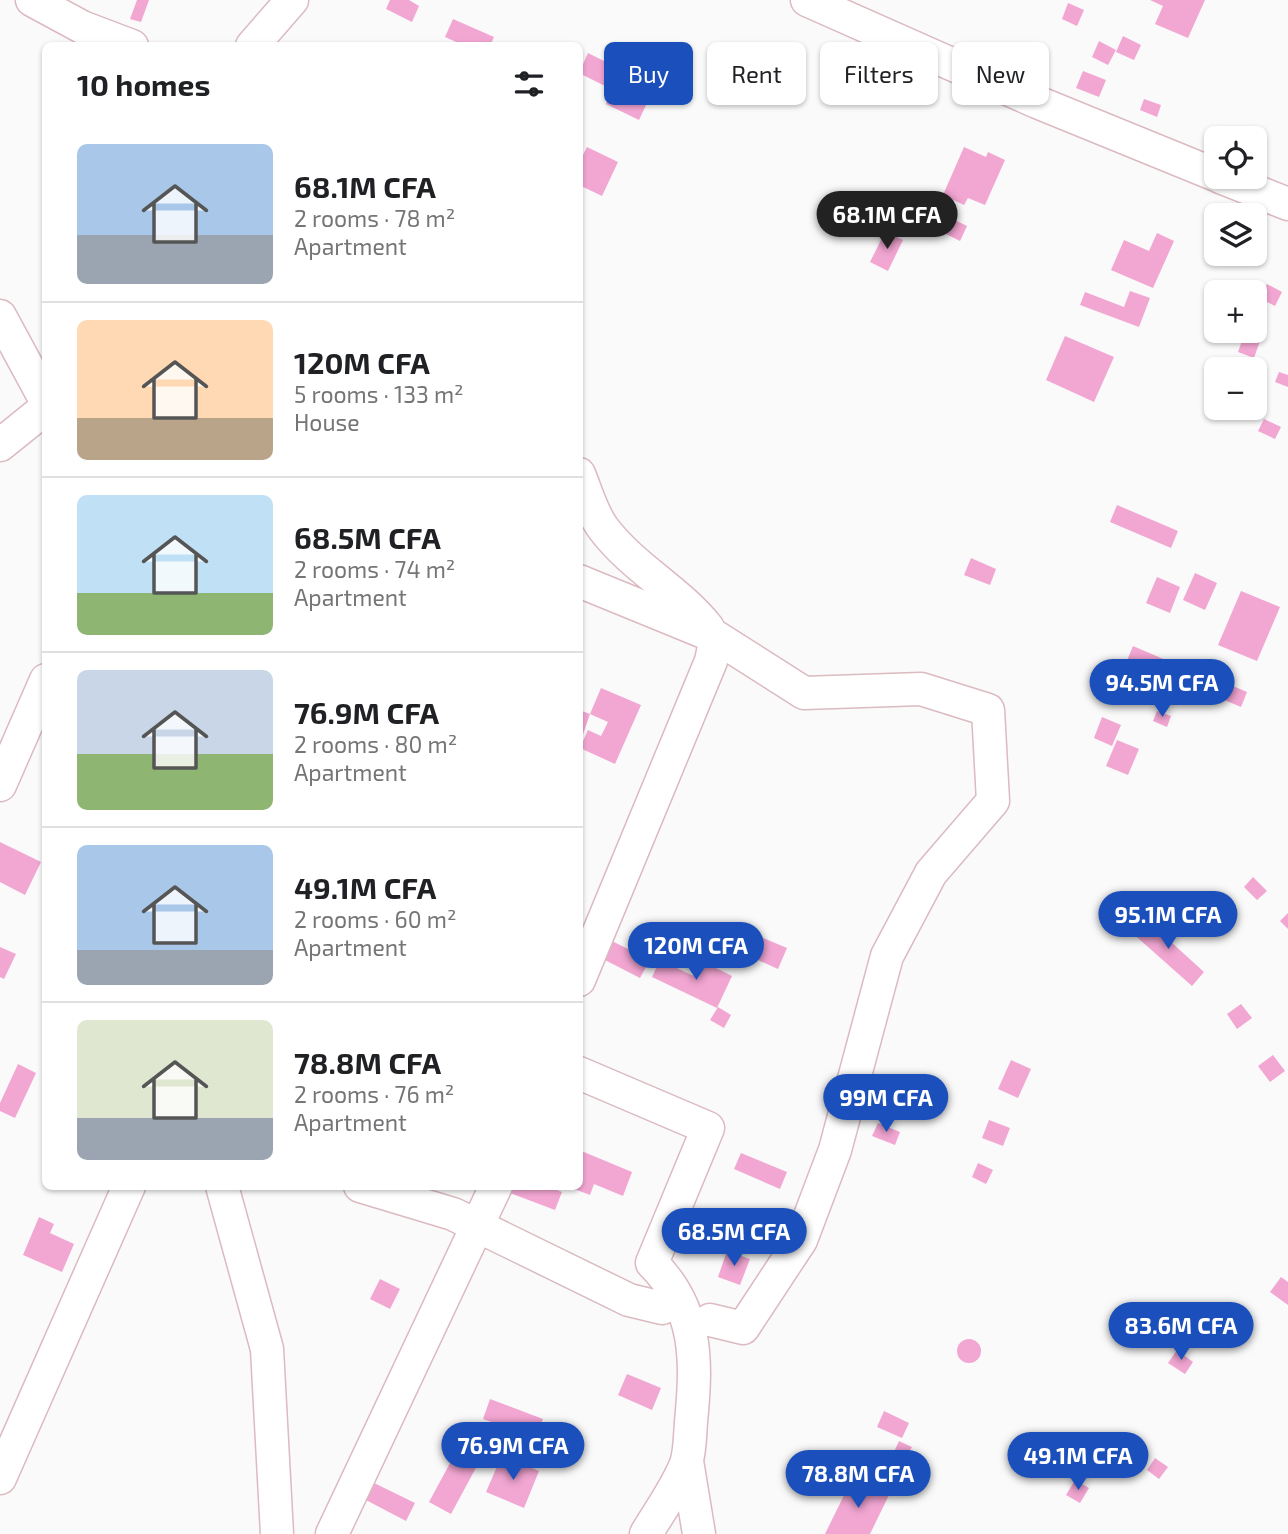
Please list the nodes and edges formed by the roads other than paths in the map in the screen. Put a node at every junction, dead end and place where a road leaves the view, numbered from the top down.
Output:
1 (32, 0) edge
2 (292, 0) edge
3 (807, 0) edge
4 (121, 42) edge
5 (255, 42) edge
6 (1204, 170) edge
7 (1250, 189) edge
8 (1288, 204) edge
9 (0, 316) edge
10 (42, 394) edge
11 (42, 411) edge
12 (0, 445) edge
13 (583, 483) edge
14 (583, 583) edge
15 (716, 637) junction
16 (42, 689) edge
17 (0, 785) edge
18 (583, 970) edge
19 (583, 1075) edge
20 (127, 1190) edge
21 (223, 1190) edge
22 (373, 1190) edge
23 (494, 1190) edge
24 (477, 1226) junction
25 (662, 1308) dead end
26 (710, 1320) dead end
27 (687, 1461) junction
28 (0, 1478) edge
29 (277, 1534) edge
30 (332, 1534) edge
31 (646, 1534) edge
32 (699, 1534) edge

1 - 4 street
2 - 5 street
3 - 6 street
7 - 8 street
9 - 10 street
11 - 12 street
13 - 15 street
14 - 15 street
15 - 18 street
15 - 26 street
16 - 17 street
19 - 27 street
20 - 28 street
21 - 29 street
22 - 24 street
23 - 24 street
24 - 25 street
24 - 30 street
27 - 31 street
27 - 32 street

